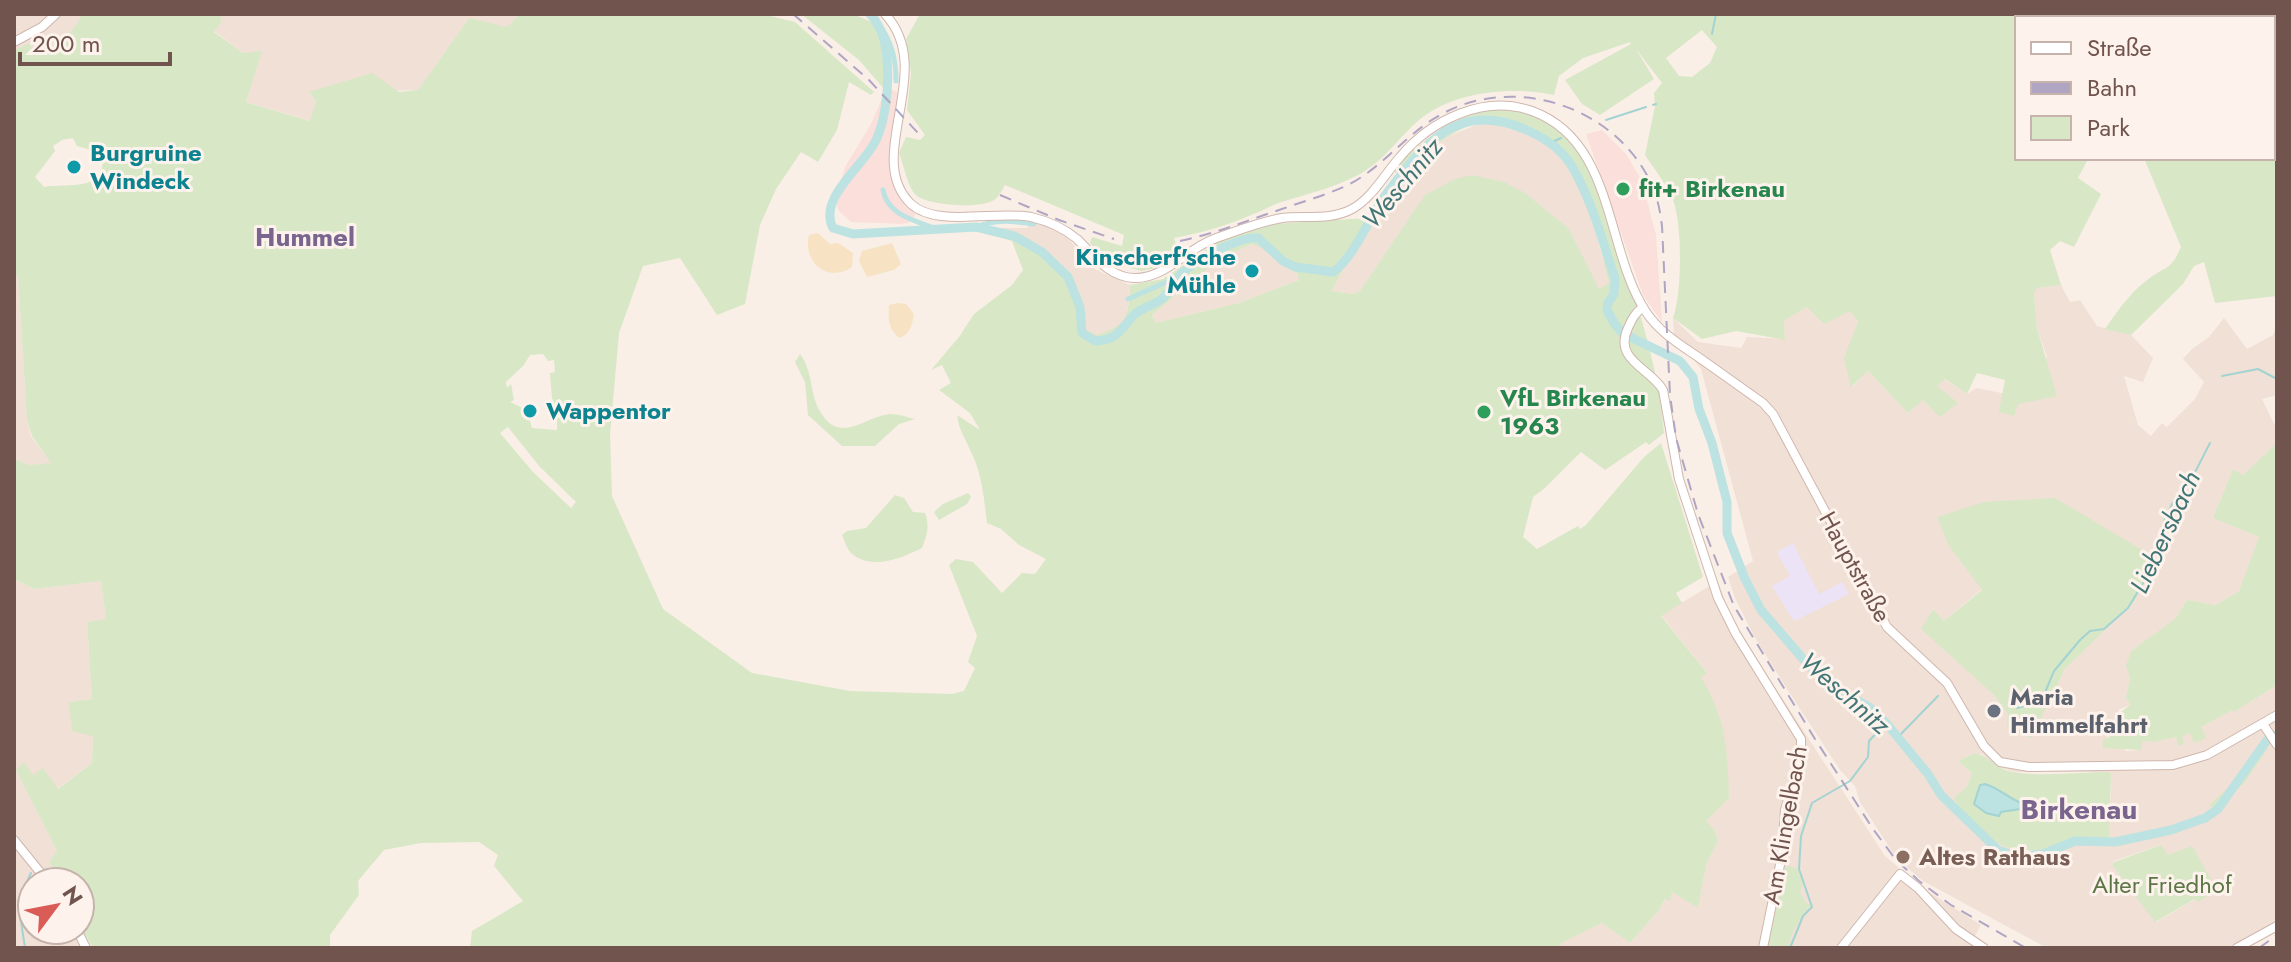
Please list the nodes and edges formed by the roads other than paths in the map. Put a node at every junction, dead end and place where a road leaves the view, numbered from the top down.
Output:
1 (56, 14) edge
2 (885, 14) edge
3 (14, 42) edge
4 (1638, 317) junction
5 (2277, 715) edge
6 (2263, 724) junction
7 (2277, 745) edge
8 (14, 840) edge
9 (35, 866) edge
10 (2277, 926) edge
11 (1763, 948) edge
12 (1841, 948) edge
13 (1984, 948) edge
14 (2237, 948) edge

1 - 3 main road
2 - 4 main road
4 - 6 main road, Hauptstraße
4 - 11 main road, Am Klingelbach
5 - 6 main road, Hauptstraße
6 - 7 main road
8 - 9 main road
10 - 14 main road
12 - 13 main road

